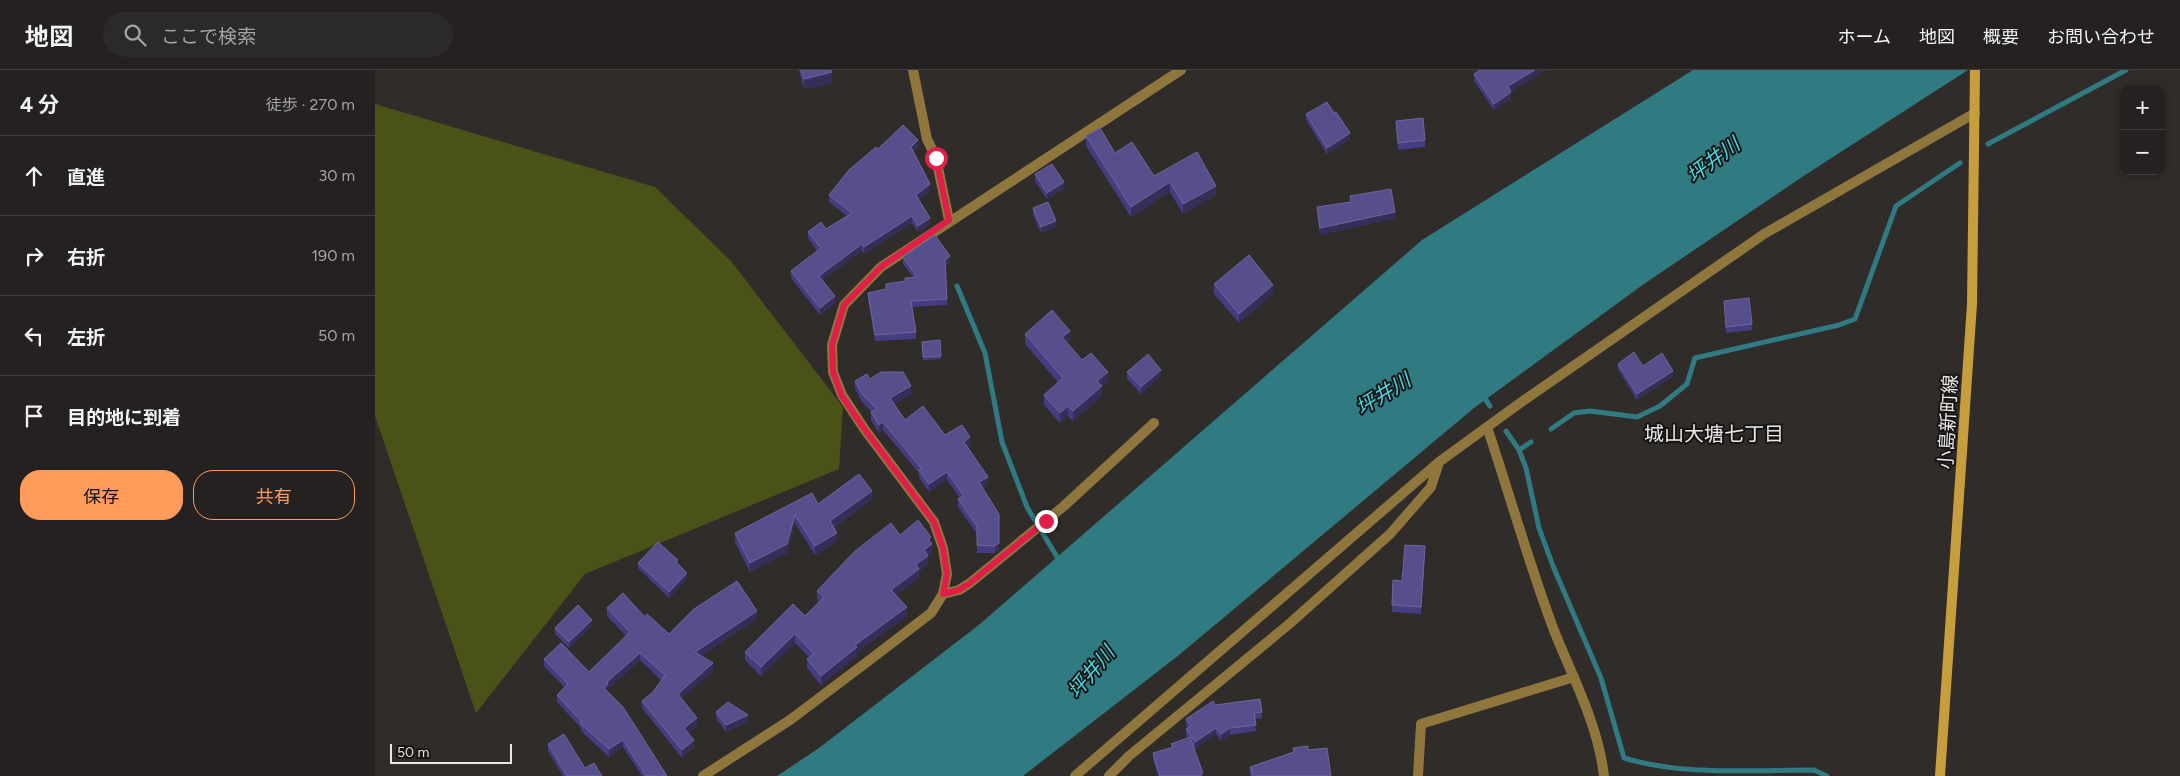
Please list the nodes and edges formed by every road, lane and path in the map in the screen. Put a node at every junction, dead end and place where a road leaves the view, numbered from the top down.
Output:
1 (913, 70) edge
2 (1181, 70) edge
3 (1975, 70) edge
4 (1975, 109) junction
5 (949, 220) junction
6 (1154, 423) dead end
7 (1487, 427) junction
8 (1439, 462) junction
9 (943, 594) junction
10 (1574, 677) junction
11 (703, 776) edge
12 (1075, 776) edge
13 (1109, 776) edge
14 (1418, 776) edge
15 (1604, 776) edge
16 (1940, 776) edge

1 - 5 street
2 - 5 street
3 - 4 main road, 小島新町線
4 - 7 street
4 - 16 main road, 小島新町線
5 - 9 street
6 - 9 street
7 - 8 street
7 - 10 street
8 - 12 street
8 - 13 street
9 - 11 street
10 - 14 street
10 - 15 street

